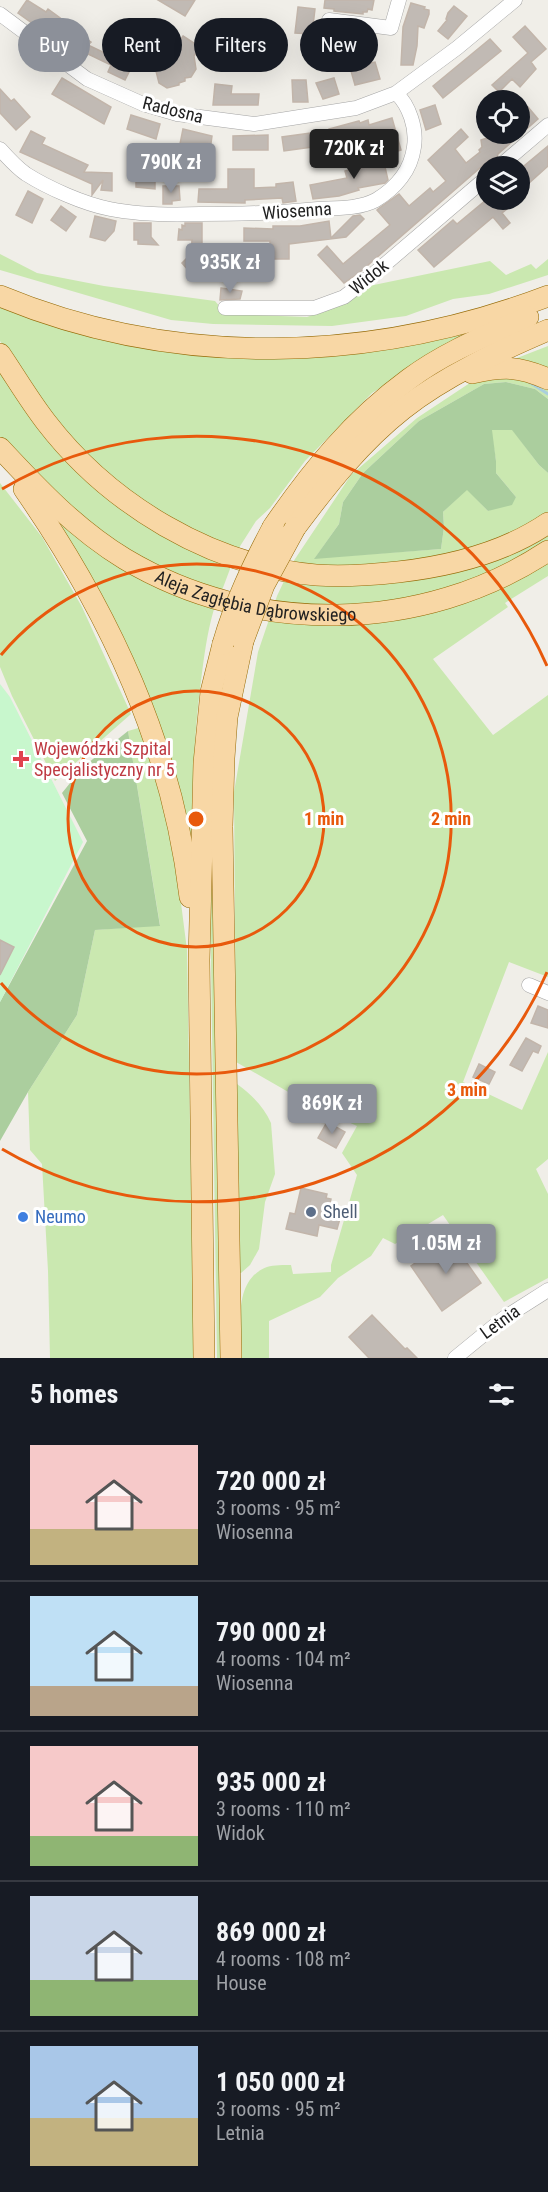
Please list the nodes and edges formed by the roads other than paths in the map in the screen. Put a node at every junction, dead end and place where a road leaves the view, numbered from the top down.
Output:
1 (399, 0) edge
2 (515, 0) edge
3 (0, 14) edge
4 (378, 26) edge
5 (396, 93) junction
6 (548, 125) edge
7 (0, 149) edge
8 (512, 156) edge
9 (476, 187) edge
10 (0, 296) edge
11 (548, 296) edge
12 (225, 308) dead end
13 (548, 309) edge
14 (548, 330) edge
15 (0, 354) edge
16 (454, 377) junction
17 (548, 379) edge
18 (0, 448) edge
19 (0, 453) edge
20 (548, 523) edge
21 (545, 554) edge
22 (233, 643) junction
23 (199, 960) junction
24 (530, 985) dead end
25 (548, 993) edge
26 (548, 1290) edge
27 (204, 1358) edge
28 (231, 1358) edge
29 (455, 1358) edge

1 - 4 street
2 - 5 street, Radosna
3 - 5 street, Radosna
5 - 7 street, Wiosenna
6 - 8 street
9 - 12 street, Widok
10 - 11 main road
13 - 22 main road, bridge
14 - 16 main road
15 - 20 main road
16 - 17 main road
16 - 22 main road, bridge
18 - 21 main road, Aleja Zagłębia Dąbrowskiego
19 - 23 main road
22 - 23 main road
22 - 28 main road
23 - 27 main road
24 - 25 street
26 - 29 street, Letnia

